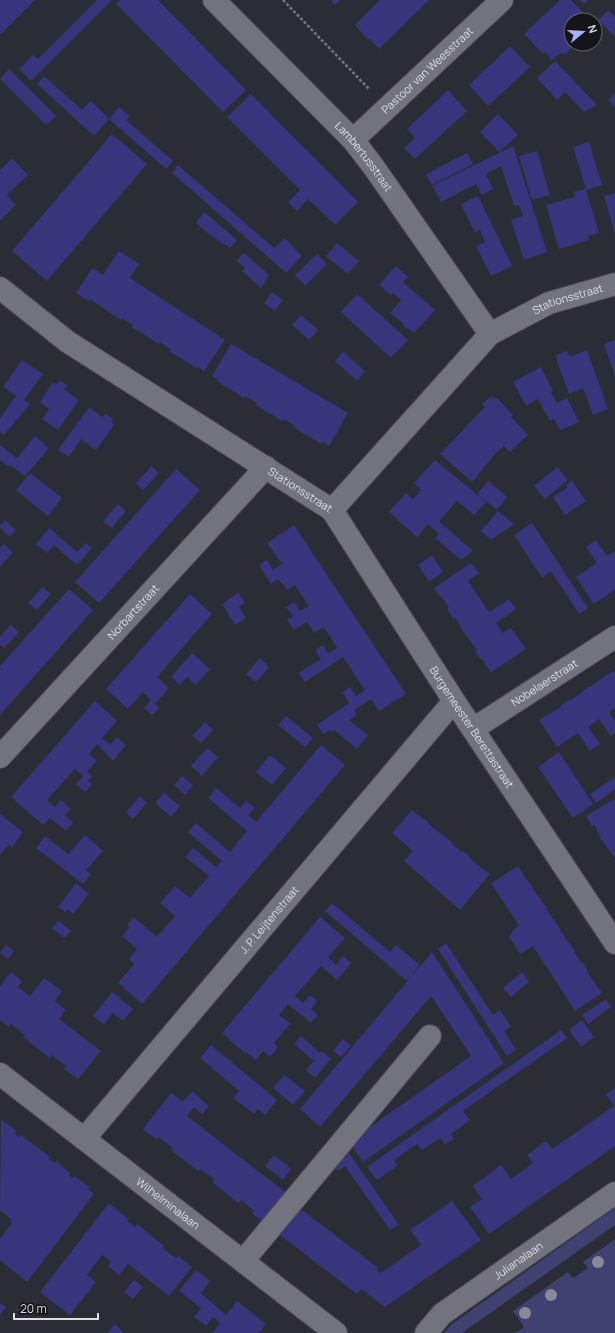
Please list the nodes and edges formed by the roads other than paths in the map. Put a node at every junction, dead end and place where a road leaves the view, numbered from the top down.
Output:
1 (214, 0) edge
2 (502, 0) edge
3 (354, 140) junction
4 (615, 284) edge
5 (0, 288) edge
6 (490, 334) junction
7 (266, 467) junction
8 (332, 510) junction
9 (615, 637) edge
10 (454, 701) junction
11 (473, 729) junction
12 (0, 757) edge
13 (615, 943) edge
14 (430, 1036) dead end
15 (0, 1074) edge
16 (84, 1139) junction
17 (615, 1192) edge
18 (243, 1261) junction
19 (334, 1332) edge
20 (426, 1333) edge

1 - 3 street, Lambertusstraat
2 - 3 street, Pastoor van Weesstraat
3 - 6 street, Lambertusstraat
4 - 6 street, Stationsstraat
5 - 7 street, Stationsstraat
6 - 8 street, Stationsstraat
7 - 8 street, Stationsstraat
7 - 12 street, Norbartstraat
8 - 10 street, Burgemeester Berettastraat
9 - 11 street, Nobelaerstraat
10 - 11 street, Burgemeester Berettastraat
10 - 16 street, J. P. Leijtenstraat
11 - 13 street, Burgemeester Berettastraat
14 - 18 street
15 - 16 street, Wilhelminalaan
16 - 18 street, Wilhelminalaan
17 - 20 street, Julianalaan
18 - 19 street, Wilhelminalaan

